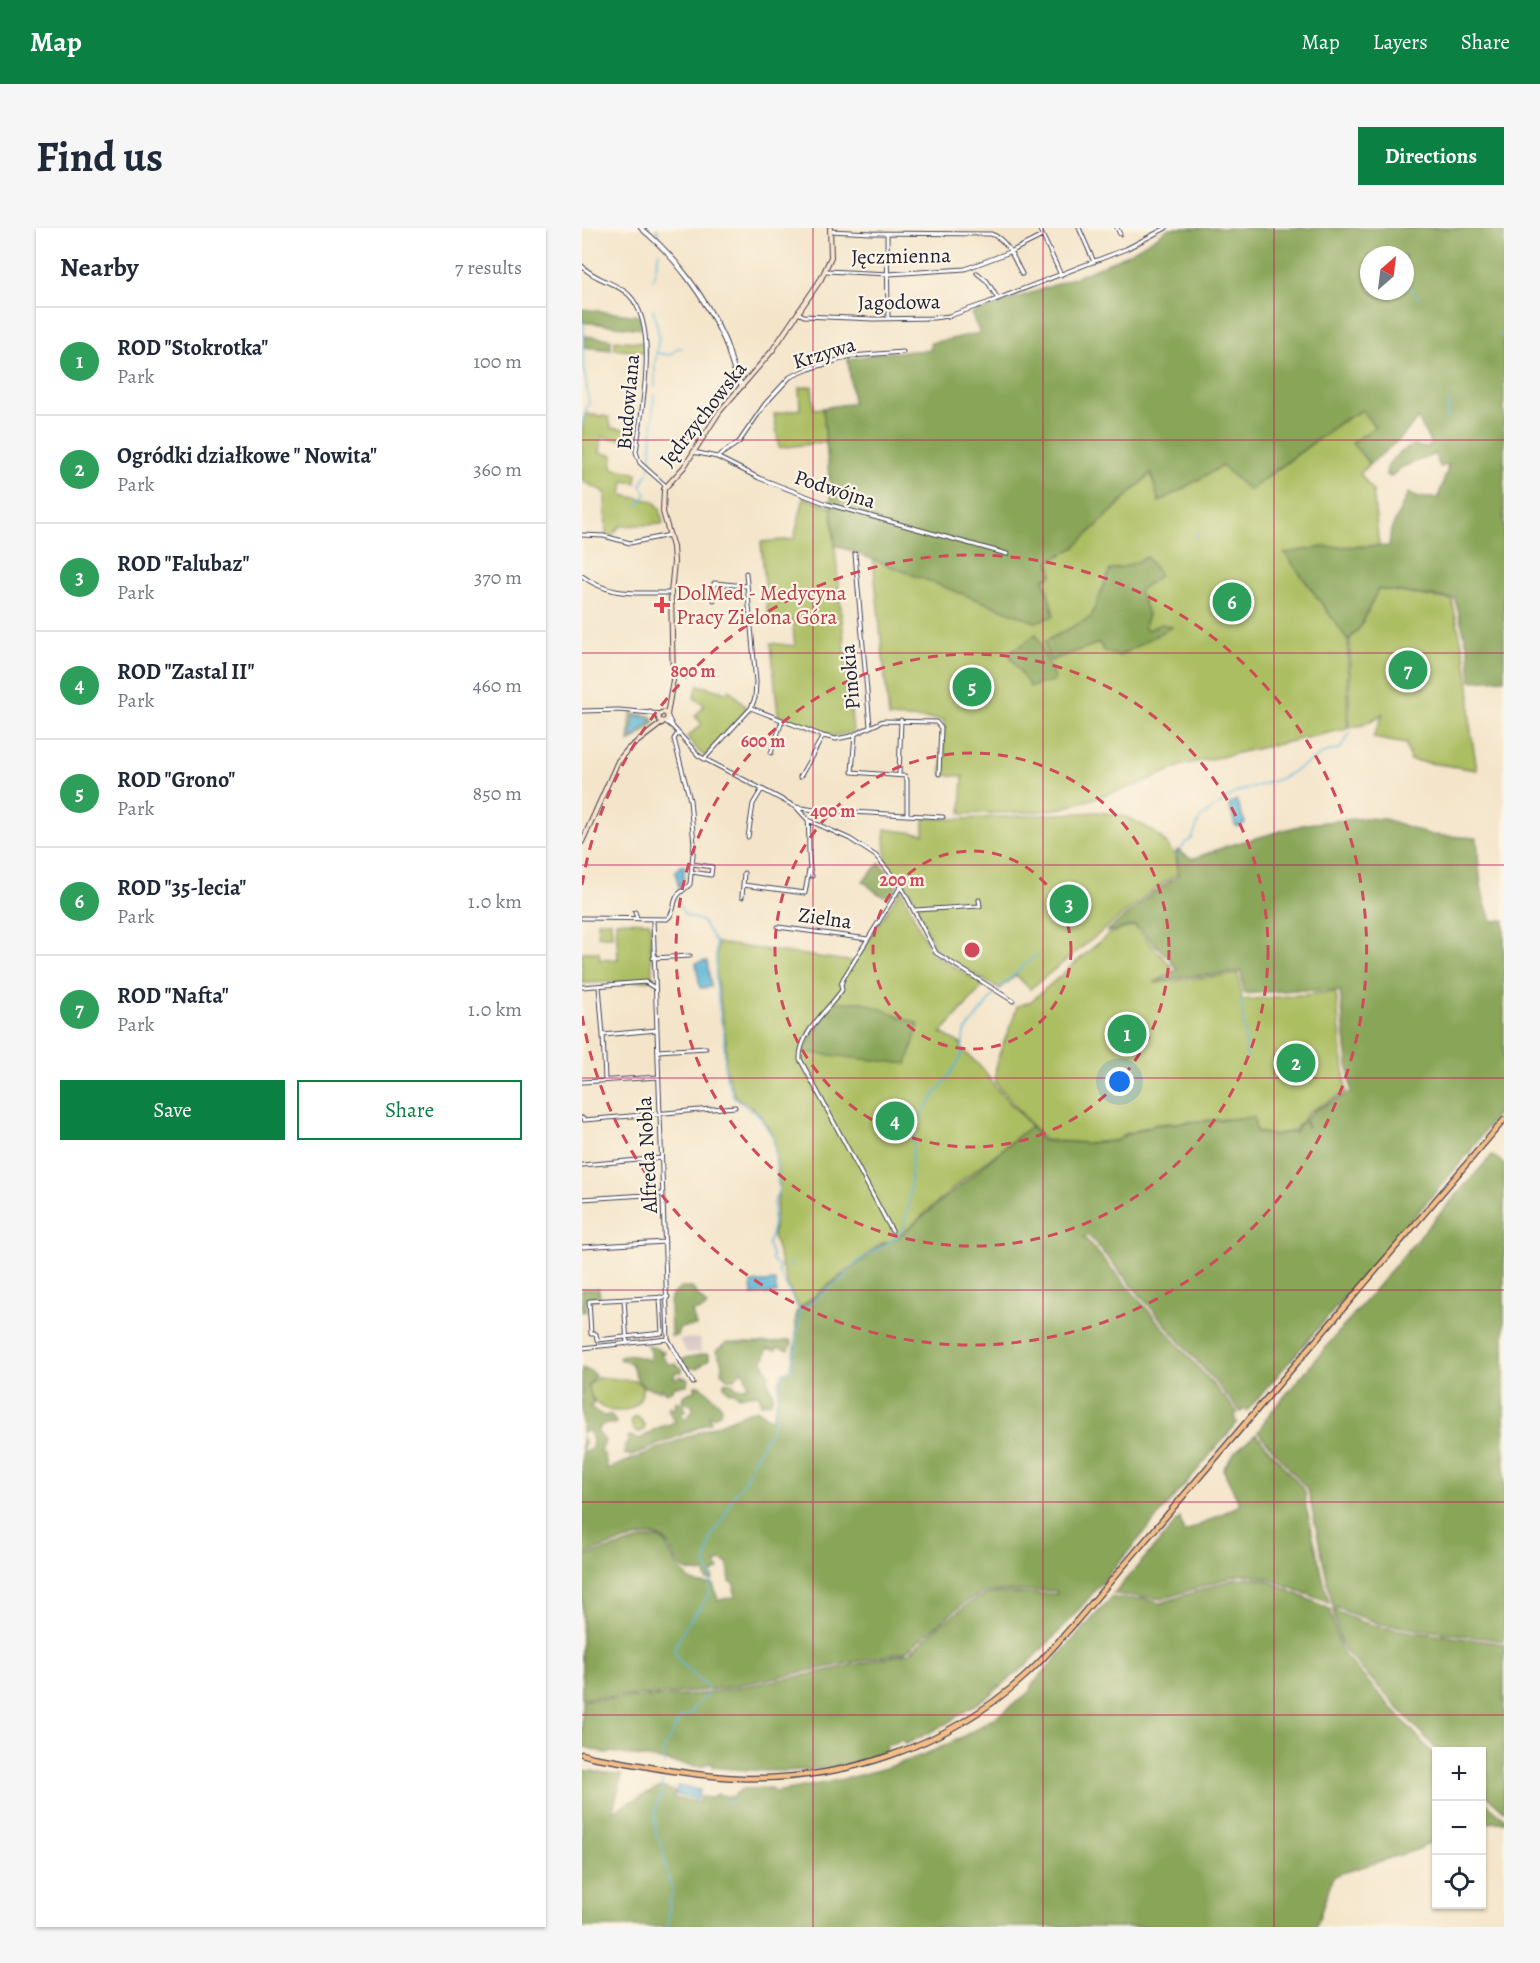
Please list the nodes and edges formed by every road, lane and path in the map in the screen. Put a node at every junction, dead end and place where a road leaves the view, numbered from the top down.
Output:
1 (641, 228) edge
2 (1039, 228) edge
3 (1079, 228) edge
4 (1117, 228) edge
5 (1153, 228) edge
6 (1166, 228) edge
7 (830, 229) edge
8 (887, 233) junction
9 (1120, 234) dead end
10 (1156, 235) junction
11 (1042, 236) junction
12 (1010, 252) junction
13 (1094, 262) junction
14 (582, 266) edge
15 (826, 270) junction
16 (977, 273) dead end
17 (889, 274) junction
18 (1022, 274) dead end
19 (1061, 275) junction
20 (998, 299) junction
21 (798, 314) junction
22 (888, 319) junction
23 (903, 352) dead end
24 (742, 386) junction
25 (693, 452) junction
26 (717, 458) junction
27 (666, 486) junction
28 (582, 535) edge
29 (670, 535) junction
30 (855, 554) dead end
31 (1007, 554) dead end
32 (746, 573) dead end
33 (582, 576) edge
34 (746, 586) junction
35 (671, 593) junction
36 (714, 600) dead end
37 (751, 708) junction
38 (582, 711) edge
39 (663, 717) junction
40 (782, 720) junction
41 (901, 720) junction
42 (870, 726) junction
43 (678, 733) junction
44 (855, 734) junction
45 (823, 736) junction
46 (771, 753) dead end
47 (704, 759) junction
48 (939, 774) dead end
49 (899, 775) junction
50 (800, 777) dead end
51 (762, 789) junction
52 (796, 807) junction
53 (907, 815) junction
54 (943, 817) dead end
55 (808, 820) junction
56 (585, 830) edge
57 (748, 837) dead end
58 (582, 842) edge
59 (693, 864) junction
60 (809, 870) junction
61 (692, 872) junction
62 (744, 873) dead end
63 (812, 876) dead end
64 (743, 885) junction
65 (901, 885) junction
66 (742, 897) dead end
67 (979, 900) dead end
68 (915, 910) junction
69 (636, 912) dead end
70 (582, 918) edge
71 (637, 918) junction
72 (653, 918) junction
73 (778, 927) dead end
74 (868, 939) junction
75 (690, 956) dead end
76 (653, 958) junction
77 (599, 986) junction
78 (582, 987) edge
79 (655, 988) junction
80 (1013, 1001) dead end
81 (657, 1030) junction
82 (603, 1035) junction
83 (706, 1048) dead end
84 (658, 1051) junction
85 (658, 1077) junction
86 (605, 1080) junction
87 (582, 1082) edge
88 (735, 1107) dead end
89 (660, 1114) junction
90 (582, 1118) edge
91 (1504, 1120) edge
92 (661, 1158) junction
93 (582, 1165) edge
94 (662, 1194) junction
95 (582, 1199) edge
96 (892, 1232) dead end
97 (665, 1242) junction
98 (582, 1246) edge
99 (660, 1297) junction
100 (668, 1297) junction
101 (624, 1299) junction
102 (626, 1338) junction
103 (668, 1339) junction
104 (627, 1344) junction
105 (582, 1348) edge
106 (693, 1383) dead end
107 (582, 1755) edge

1 - 24 street
2 - 11 street
3 - 13 street
4 - 9 street
5 - 10 street
6 - 10 street, Jagodowa
7 - 8 street
7 - 15 main road, Jędrzychowska
8 - 12 street
8 - 17 street
10 - 13 street, Jagodowa
11 - 12 street, Jęczmienna
11 - 19 street
12 - 17 street, Jęczmienna
12 - 18 street
13 - 19 street, Jagodowa
14 - 27 street, Budowlana
15 - 17 street, Jęczmienna
15 - 21 main road, Jędrzychowska
16 - 20 street
17 - 22 street
19 - 20 street, Jagodowa
20 - 22 street, Jagodowa
21 - 22 street, Jagodowa
21 - 24 main road, Jędrzychowska
23 - 26 street, Krzywa
24 - 25 main road, Jędrzychowska
25 - 26 street, Podwójna
25 - 27 main road, Jędrzychowska
26 - 31 street, Podwójna
27 - 29 main road, Jędrzychowska
28 - 29 street
29 - 35 main road, Jędrzychowska
30 - 42 street, Pinokia
32 - 34 street
33 - 35 street
34 - 36 street
34 - 37 street
35 - 39 main road, Jędrzychowska
37 - 40 street
37 - 47 street
38 - 39 street
39 - 43 street
39 - 56 main road, Jędrzychowska
40 - 45 street
40 - 46 street
41 - 42 street
41 - 48 street
41 - 49 street
42 - 44 street
43 - 47 street
43 - 59 street
44 - 45 street
44 - 49 street
45 - 50 street
47 - 51 street
49 - 53 street
51 - 52 street
51 - 57 street
52 - 53 street
52 - 55 street
53 - 54 street
55 - 60 street
55 - 65 street
56 - 58 main road, Jędrzychowska
59 - 61 street
59 - 61 street
60 - 63 street
60 - 64 street
61 - 72 street
62 - 64 street
64 - 66 street
65 - 68 street
65 - 74 street
67 - 68 street
68 - 80 street
69 - 71 street
70 - 71 street
71 - 72 street
72 - 76 street, Alfreda Nobla
73 - 74 street, Zielna
74 - 96 street
75 - 76 street
76 - 79 street, Alfreda Nobla
77 - 78 street
77 - 79 street
77 - 82 street
79 - 81 street, Alfreda Nobla
81 - 82 street
81 - 84 street, Alfreda Nobla
82 - 86 street
83 - 84 street
84 - 85 street, Alfreda Nobla
85 - 86 street
85 - 89 street, Alfreda Nobla
86 - 87 street
88 - 89 street
89 - 90 street
89 - 92 street, Alfreda Nobla
91 - 107 main road
92 - 93 street
92 - 94 street, Alfreda Nobla
94 - 95 street
94 - 97 street, Alfreda Nobla
97 - 98 street
97 - 100 street, Alfreda Nobla
99 - 100 street
99 - 101 street
99 - 102 street
100 - 103 street, Alfreda Nobla
101 - 102 street
101 - 102 street
102 - 104 street
103 - 104 street
103 - 106 street, Alfreda Nobla
104 - 105 street

